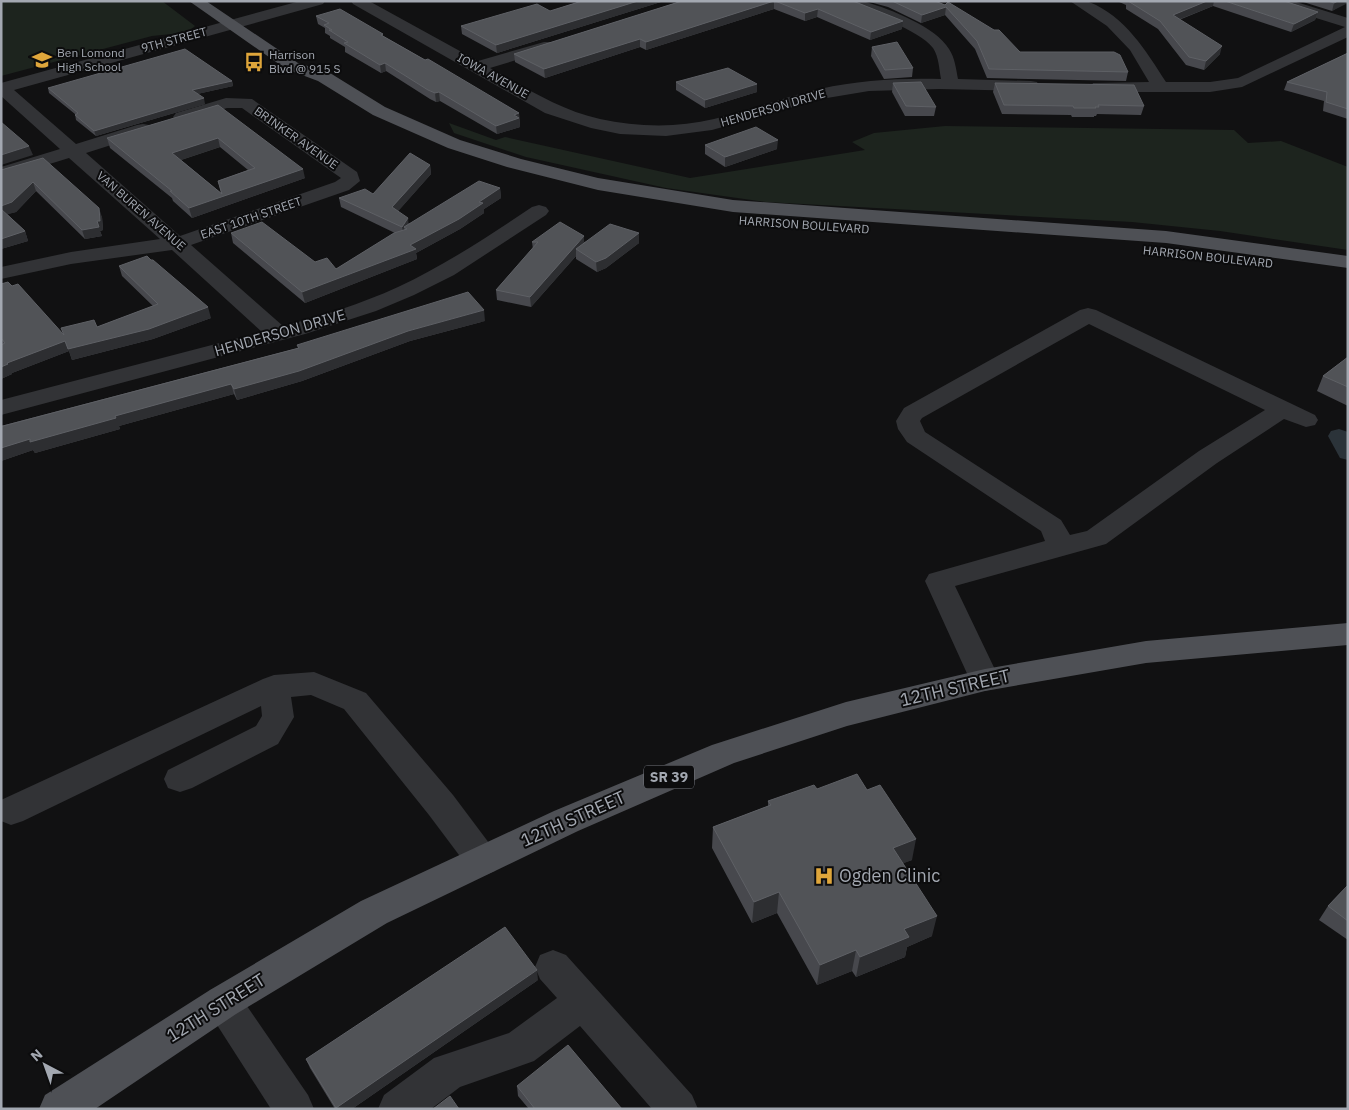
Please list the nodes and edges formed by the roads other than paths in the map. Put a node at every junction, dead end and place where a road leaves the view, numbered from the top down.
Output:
1 (196, 1) edge
2 (318, 1) edge
3 (358, 1) edge
4 (850, 1) edge
5 (1077, 1) edge
6 (1276, 1) edge
7 (1348, 24) edge
8 (231, 25) junction
9 (1348, 31) edge
10 (569, 39) edge
11 (292, 66) junction
12 (477, 68) junction
13 (950, 84) junction
14 (1046, 86) edge
15 (1084, 87) edge
16 (2, 88) edge
17 (1161, 88) junction
18 (636, 131) joint
19 (72, 151) junction
20 (1, 172) edge
21 (350, 181) joint
22 (539, 210) dead end
23 (178, 243) junction
24 (1348, 262) edge
25 (1, 272) edge
26 (1348, 276) edge
27 (278, 334) junction
28 (1, 408) edge
29 (1061, 546) junction
30 (1348, 634) edge
31 (985, 680) junction
32 (274, 687) junction
33 (180, 779) dead end
34 (11, 811) dead end
35 (483, 861) junction
36 (553, 967) dead end
37 (582, 1001) junction
38 (223, 1002) junction
39 (59, 1109) edge
40 (294, 1109) edge
41 (398, 1109) edge
42 (678, 1109) edge

1 - 8 main road, HARRISON BOULEVARD
2 - 8 street, 9TH STREET
3 - 12 street, IOWA AVENUE
4 - 13 street
5 - 17 street
6 - 7 street
8 - 11 main road, HARRISON BOULEVARD
8 - 16 street, 9TH STREET
9 - 17 street
10 - 12 street
11 - 24 main road, HARRISON BOULEVARD
11 - 26 main road, HARRISON BOULEVARD
12 - 18 street, IOWA AVENUE
13 - 14 street, HENDERSON DRIVE
13 - 18 street, HENDERSON DRIVE
15 - 17 street
16 - 19 street, VAN BUREN AVENUE
19 - 20 street
19 - 21 street, BRINKER AVENUE
19 - 23 street, VAN BUREN AVENUE
21 - 23 street, EAST 10TH STREET
22 - 27 street, HENDERSON DRIVE
23 - 25 street, EAST 10TH STREET
23 - 27 street, VAN BUREN AVENUE
27 - 28 street, HENDERSON DRIVE
29 - 29 street
29 - 31 street
30 - 31 main road, 12TH STREET / SR 39
31 - 35 main road, 12TH STREET / SR 39
32 - 33 street
32 - 34 street
32 - 35 street
35 - 38 main road, 12TH STREET / SR 39
36 - 37 street
37 - 41 street
37 - 42 street
38 - 39 main road, 12TH STREET / SR 39
38 - 40 street

